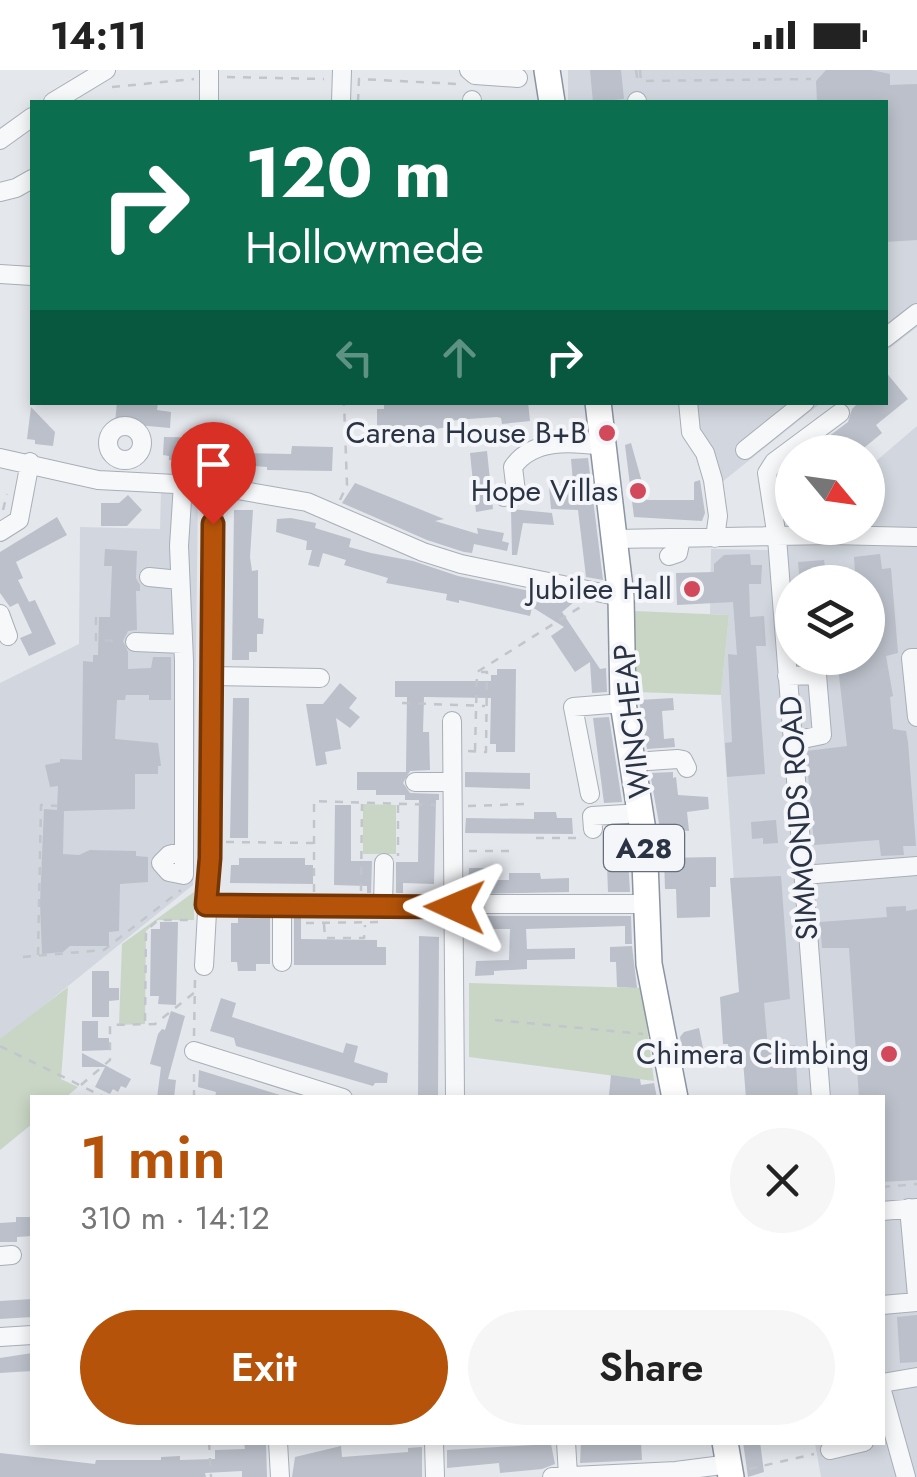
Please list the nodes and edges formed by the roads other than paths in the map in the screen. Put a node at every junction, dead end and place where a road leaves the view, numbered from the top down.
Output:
1 (106, 70) edge
2 (209, 70) edge
3 (342, 70) edge
4 (518, 78) dead end
5 (471, 89) edge
6 (56, 100) edge
7 (209, 100) edge
8 (341, 100) edge
9 (30, 118) edge
10 (0, 140) edge
11 (30, 180) edge
12 (0, 192) edge
13 (0, 274) edge
14 (30, 276) edge
15 (917, 312) edge
16 (888, 336) edge
17 (598, 405) edge
18 (688, 405) edge
19 (800, 405) edge
20 (840, 413) dead end
21 (810, 435) edge
22 (603, 446) junction
23 (744, 450) dead end
24 (0, 458) edge
25 (124, 459) dead end
26 (775, 461) edge
27 (30, 462) junction
28 (123, 481) junction
29 (183, 484) junction
30 (214, 486) junction
31 (504, 497) dead end
32 (775, 525) edge
33 (4, 528) edge
34 (885, 535) edge
35 (615, 538) junction
36 (681, 538) junction
37 (715, 538) junction
38 (775, 538) edge
39 (917, 538) edge
40 (778, 545) edge
41 (669, 556) dead end
42 (149, 576) dead end
43 (180, 580) junction
44 (621, 597) junction
45 (0, 614) edge
46 (8, 636) dead end
47 (135, 642) road end
48 (184, 644) junction
49 (917, 658) edge
50 (210, 676) junction
51 (788, 676) junction
52 (308, 677) dead end
53 (623, 703) junction
54 (917, 717) edge
55 (452, 722) dead end
56 (792, 741) junction
57 (688, 758) dead end
58 (633, 762) junction
59 (415, 782) dead end
60 (452, 782) junction
61 (590, 794) dead end
62 (642, 814) junction
63 (593, 829) dead end
64 (391, 860) road end
65 (917, 866) edge
66 (184, 875) road end
67 (803, 875) junction
68 (475, 904) dead end
69 (646, 904) junction
70 (282, 905) junction
71 (383, 906) junction
72 (455, 907) junction
73 (205, 912) junction
74 (282, 962) dead end
75 (204, 966) road end
76 (194, 1050) road end
77 (333, 1095) edge
78 (455, 1095) edge
79 (675, 1095) edge
80 (821, 1095) edge
81 (913, 1208) edge
82 (885, 1210) edge
83 (917, 1299) edge
84 (885, 1304) edge
85 (30, 1335) edge
86 (0, 1337) edge
87 (917, 1377) edge
88 (885, 1386) edge
89 (885, 1405) edge
90 (891, 1441) edge
91 (917, 1442) edge
92 (278, 1445) edge
93 (434, 1445) edge
94 (565, 1445) edge
95 (851, 1445) edge
96 (830, 1450) road end
97 (729, 1464) edge
98 (677, 1474) edge
99 (560, 1476) edge
100 (280, 1477) edge
101 (435, 1477) edge
102 (906, 1477) edge

1 - 6 street
2 - 7 street
3 - 8 street
4 - 5 street
9 - 10 street
11 - 12 street
13 - 14 street
15 - 16 street
17 - 22 highway, WINCHEAP / A28
18 - 37 street
19 - 23 street
20 - 21 street, SIMMONDS ROAD
22 - 31 street
22 - 35 highway, WINCHEAP / A28
24 - 27 street
25 - 28 street
26 - 32 street, SIMMONDS ROAD
27 - 28 street
27 - 33 street
28 - 29 street
29 - 30 street
29 - 43 street
30 - 44 street
30 - 50 street
34 - 39 street
35 - 36 street
35 - 44 highway, WINCHEAP / A28
36 - 37 street
36 - 41 street
37 - 38 street
40 - 51 street, SIMMONDS ROAD
42 - 43 street
43 - 48 street
44 - 53 highway, WINCHEAP / A28
45 - 46 street
47 - 48 street
48 - 66 street
49 - 54 street
50 - 52 street
50 - 73 street
51 - 56 street, SIMMONDS ROAD
51 - 56 street
53 - 58 highway, WINCHEAP / A28
53 - 61 street
55 - 60 street
56 - 67 street, SIMMONDS ROAD
57 - 58 street
58 - 62 highway, WINCHEAP / A28
59 - 60 street
60 - 72 street
62 - 63 street
62 - 69 highway, WINCHEAP / A28
64 - 71 street
65 - 67 street
67 - 80 street, SIMMONDS ROAD
68 - 69 street
69 - 79 highway, WINCHEAP / A28
70 - 71 street
70 - 73 street
70 - 74 street
71 - 72 street
72 - 78 street
73 - 75 street
76 - 77 street
81 - 82 street
81 - 83 street
83 - 84 street
85 - 86 street
87 - 88 street
89 - 90 street
90 - 91 street
90 - 102 street
92 - 100 street
93 - 101 street
94 - 99 street
95 - 96 street
97 - 98 street
98 - 99 street

